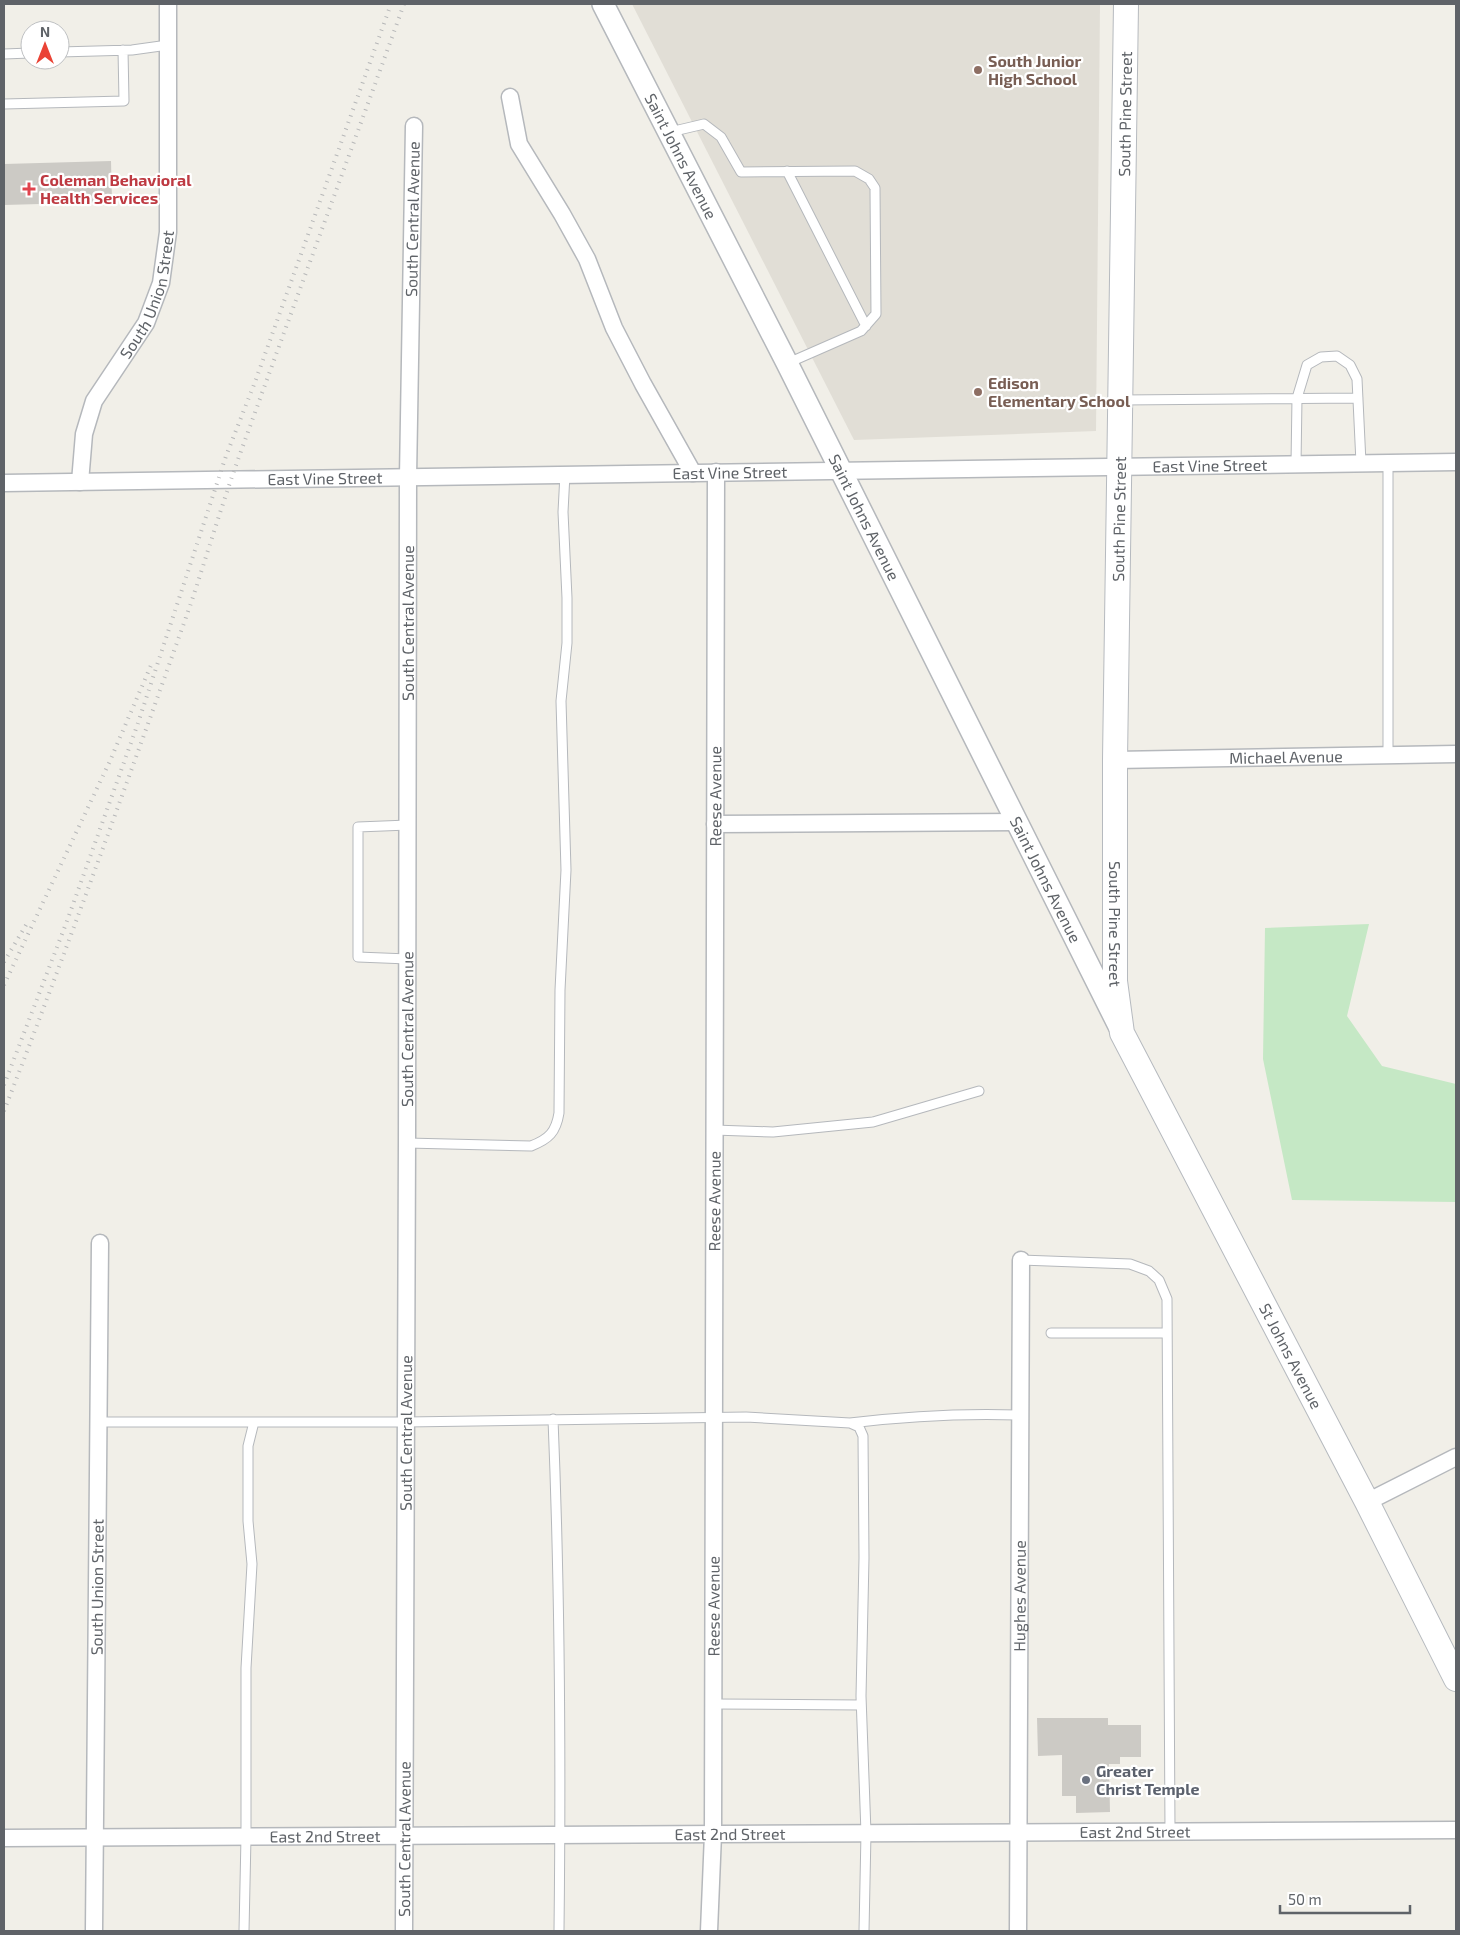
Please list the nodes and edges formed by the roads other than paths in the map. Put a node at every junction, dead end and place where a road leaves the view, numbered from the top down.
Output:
1 (168, 4) edge
2 (603, 4) edge
3 (1126, 4) edge
4 (168, 45) junction
5 (123, 50) junction
6 (70, 52) edge
7 (20, 53) edge
8 (4, 54) edge
9 (510, 97) dead end
10 (4, 104) edge
11 (414, 126) dead end
12 (669, 132) junction
13 (787, 171) junction
14 (863, 328) junction
15 (787, 364) junction
16 (1297, 398) junction
17 (1358, 398) junction
18 (1121, 400) junction
19 (1456, 462) edge
20 (1361, 463) junction
21 (1388, 463) junction
22 (1296, 464) junction
23 (1120, 466) junction
24 (840, 470) junction
25 (716, 472) junction
26 (694, 473) junction
27 (565, 474) junction
28 (408, 477) junction
29 (80, 482) junction
30 (4, 483) edge
31 (1456, 754) edge
32 (1388, 755) junction
33 (1115, 760) junction
34 (1017, 822) junction
35 (715, 824) junction
36 (408, 826) junction
37 (408, 959) junction
38 (1122, 1033) junction
39 (979, 1091) dead end
40 (714, 1130) junction
41 (407, 1143) junction
42 (100, 1243) dead end
43 (1021, 1260) joint
44 (1051, 1333) dead end
45 (1167, 1333) junction
46 (1021, 1415) junction
47 (714, 1417) junction
48 (553, 1419) junction
49 (99, 1422) junction
50 (254, 1422) junction
51 (406, 1422) junction
52 (850, 1423) junction
53 (1456, 1457) edge
54 (1367, 1502) junction
55 (1456, 1679) edge
56 (713, 1704) junction
57 (861, 1705) junction
58 (1456, 1830) edge
59 (1170, 1831) junction
60 (1020, 1832) junction
61 (866, 1833) junction
62 (713, 1834) junction
63 (559, 1835) junction
64 (404, 1836) junction
65 (246, 1837) junction
66 (4, 1838) edge
67 (96, 1838) junction
68 (94, 1931) edge
69 (244, 1931) edge
70 (404, 1931) edge
71 (559, 1931) edge
72 (709, 1931) edge
73 (864, 1931) edge
74 (1018, 1931) edge

1 - 4 street, South Union Street
2 - 12 street, Saint Johns Avenue
3 - 18 main road, South Pine Street
4 - 5 lane
4 - 29 street, South Union Street
5 - 6 lane
5 - 10 lane
7 - 8 lane
9 - 26 street
11 - 28 street, South Central Avenue
12 - 13 lane
12 - 15 street, Saint Johns Avenue
13 - 14 lane
13 - 14 lane
14 - 15 lane
15 - 24 street, Saint Johns Avenue
16 - 17 lane
16 - 17 lane
16 - 18 lane
16 - 22 lane
17 - 20 lane
18 - 23 main road, South Pine Street
19 - 21 street, East Vine Street
20 - 21 street, East Vine Street
20 - 22 street, East Vine Street
21 - 32 lane
22 - 23 street, East Vine Street
23 - 24 street, East Vine Street
23 - 33 main road, South Pine Street
24 - 25 street, East Vine Street
24 - 34 street, Saint Johns Avenue
25 - 26 street, East Vine Street
25 - 35 street, Reese Avenue
26 - 27 street, East Vine Street
27 - 28 street, East Vine Street
27 - 41 lane
28 - 29 street, East Vine Street
28 - 36 street, South Central Avenue
29 - 30 street, East Vine Street
31 - 32 street, Michael Avenue
32 - 33 street, Michael Avenue
33 - 38 main road, South Pine Street
34 - 35 street
34 - 38 street, Saint Johns Avenue
35 - 40 street, Reese Avenue
36 - 37 street, South Central Avenue
36 - 37 lane
37 - 41 street, South Central Avenue
38 - 54 main road, St Johns Avenue
39 - 40 lane
40 - 47 street, Reese Avenue
41 - 51 street, South Central Avenue
42 - 49 street, South Union Street
43 - 45 lane
43 - 46 street, Hughes Avenue
44 - 45 lane
45 - 59 lane
46 - 52 lane
46 - 60 street, Hughes Avenue
47 - 48 lane
47 - 52 lane
47 - 56 street, Reese Avenue
48 - 51 lane
48 - 63 lane
49 - 50 lane
49 - 67 street, South Union Street
50 - 51 lane
50 - 65 lane
51 - 64 street, South Central Avenue
52 - 57 lane
53 - 54 street
54 - 55 main road, St Johns Avenue
56 - 57 lane
56 - 62 street, Reese Avenue
57 - 61 lane
58 - 59 street, East 2nd Street
59 - 60 street, East 2nd Street
60 - 61 street, East 2nd Street
60 - 74 street, Hughes Avenue
61 - 62 street, East 2nd Street
61 - 73 lane
62 - 63 street, East 2nd Street
62 - 72 street, Reese Avenue
63 - 64 street, East 2nd Street
63 - 71 lane
64 - 65 street, East 2nd Street
64 - 70 street, South Central Avenue
65 - 67 street, East 2nd Street
65 - 69 lane
66 - 67 street, East 2nd Street
67 - 68 street, South Union Street

